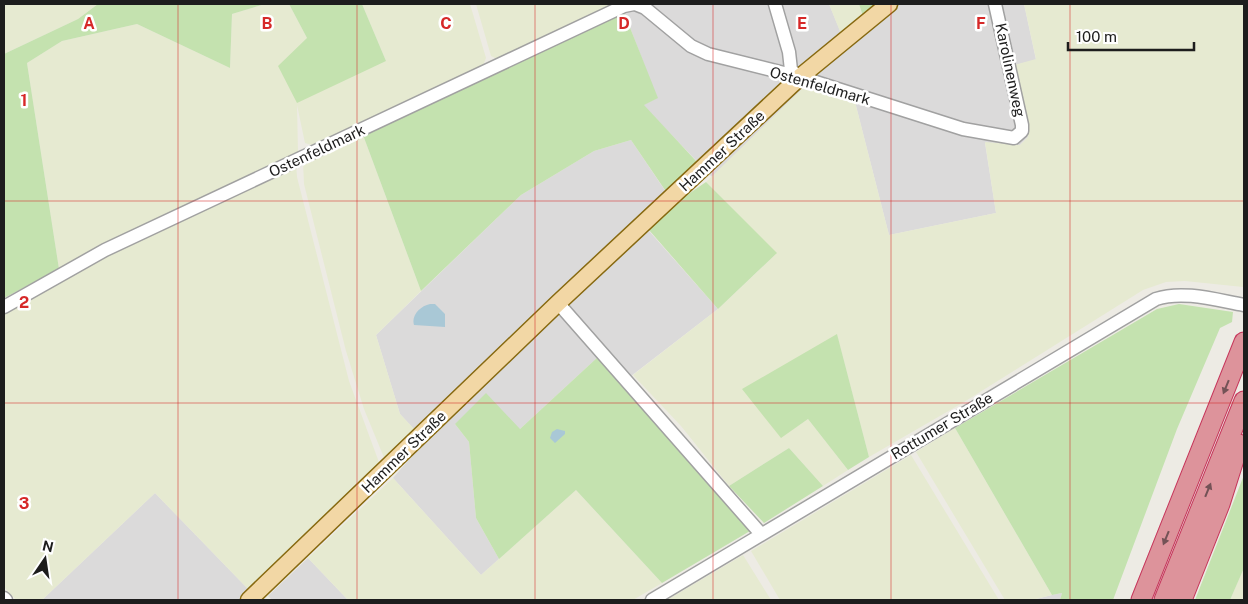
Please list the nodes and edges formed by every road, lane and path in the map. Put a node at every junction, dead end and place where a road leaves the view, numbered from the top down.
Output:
1 (634, 4) edge
2 (775, 4) edge
3 (889, 4) edge
4 (995, 4) edge
5 (800, 77) junction
6 (1019, 136) joint
7 (558, 303) junction
8 (1244, 305) edge
9 (4, 306) edge
10 (1244, 342) edge
11 (1244, 401) edge
12 (1244, 429) edge
13 (761, 534) junction
14 (249, 600) edge
15 (652, 600) edge
16 (1141, 600) edge
17 (1164, 600) edge
18 (1182, 600) edge

1 - 5 street, Ostenfeldmark
1 - 9 street, Ostenfeldmark
2 - 5 street
3 - 5 main road, Hammer Straße
4 - 6 street, Karolinenweg
5 - 6 street, Ostenfeldmark
5 - 7 main road, Hammer Straße
7 - 13 street
7 - 14 main road, Hammer Straße
8 - 13 street, Rottumer Straße
10 -> 16 highway
17 -> 11 highway
12 - 18 highway
13 - 15 street, Rottumer Straße

